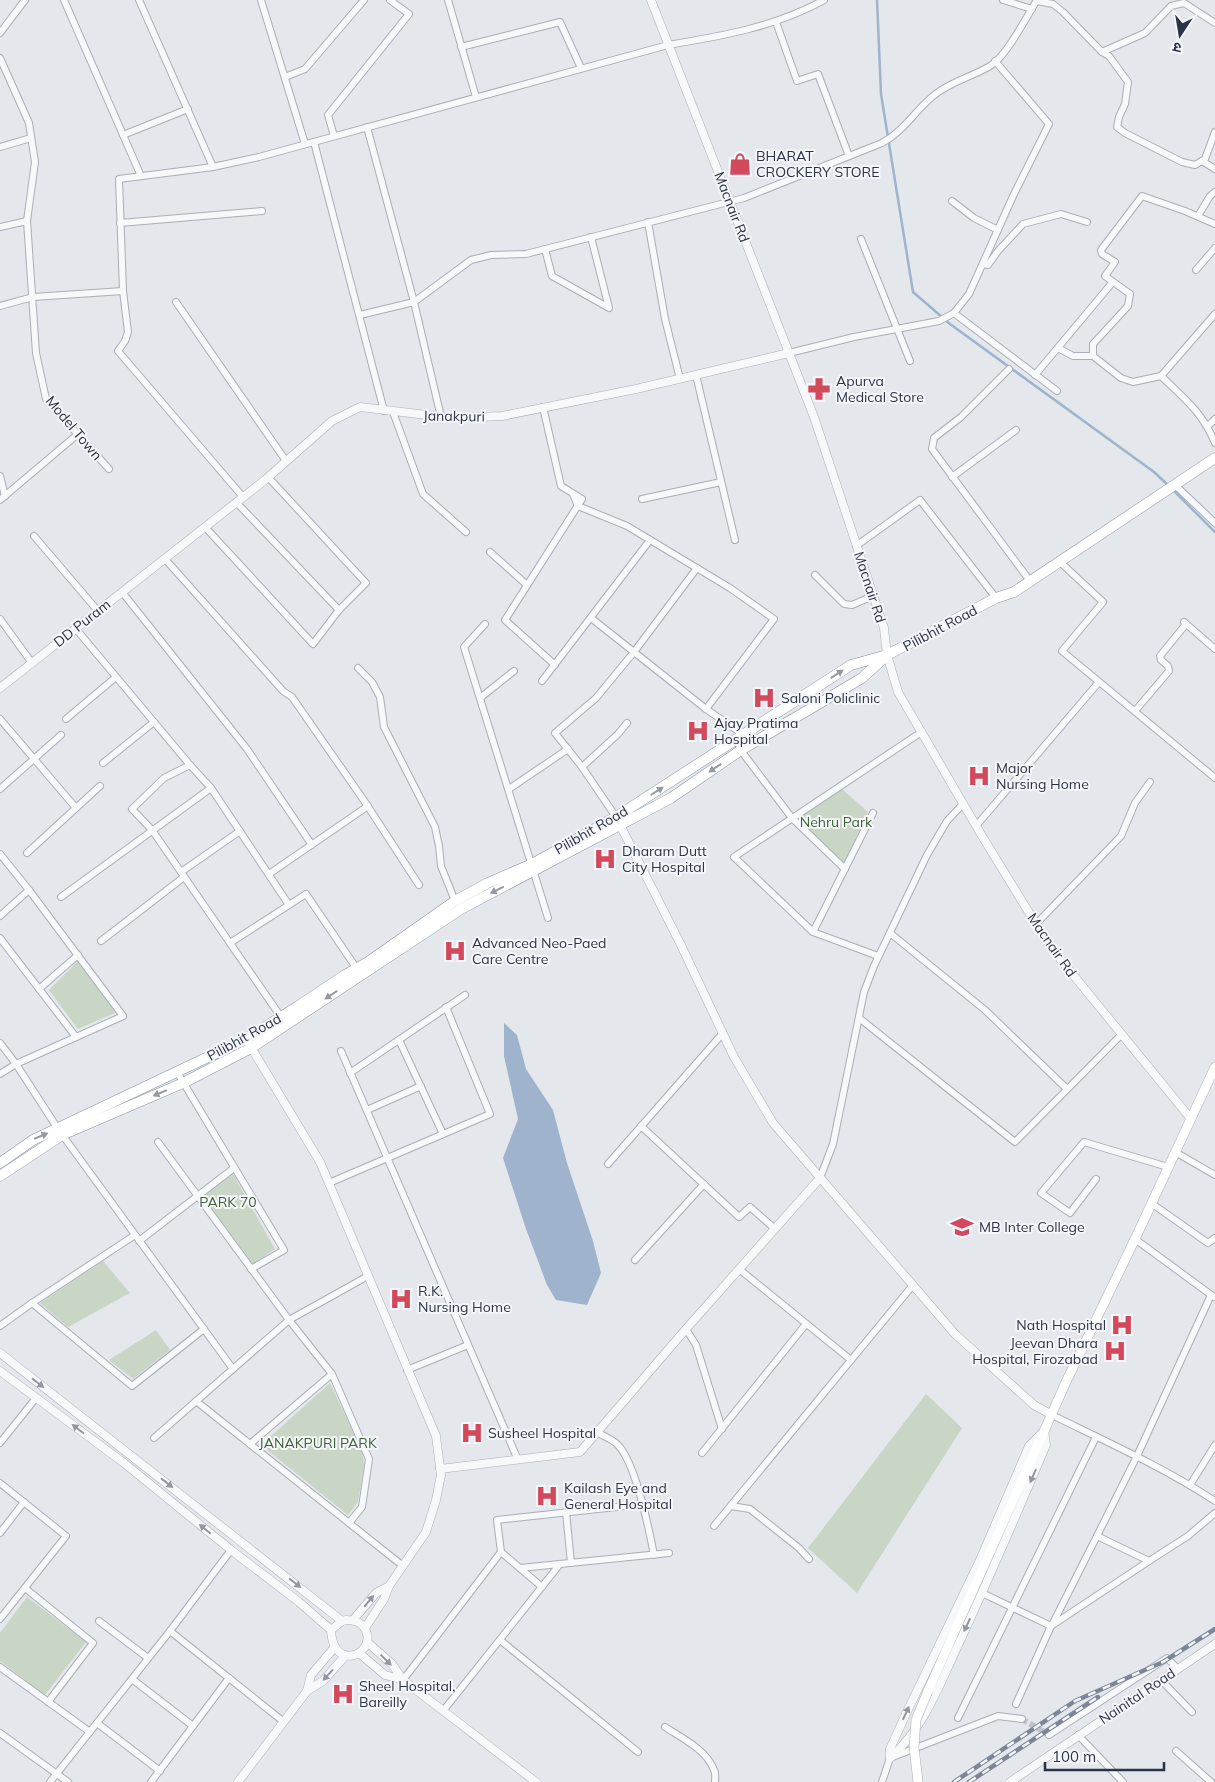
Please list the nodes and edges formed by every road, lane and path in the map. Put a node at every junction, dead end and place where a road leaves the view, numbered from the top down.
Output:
1 (25, 0) edge
2 (64, 0) edge
3 (139, 0) edge
4 (261, 0) edge
5 (364, 0) edge
6 (390, 0) edge
7 (448, 0) edge
8 (651, 0) edge
9 (824, 0) edge
10 (1003, 0) edge
11 (1037, 0) edge
12 (1032, 10) junction
13 (776, 22) junction
14 (1215, 23) edge
15 (0, 32) edge
16 (668, 44) junction
17 (461, 47) junction
18 (1102, 52) junction
19 (0, 58) edge
20 (995, 62) junction
21 (581, 68) junction
22 (285, 77) junction
23 (476, 97) junction
24 (188, 110) junction
25 (367, 127) junction
26 (1215, 132) edge
27 (123, 136) junction
28 (334, 136) junction
29 (31, 138) junction
30 (314, 142) junction
31 (305, 144) junction
32 (0, 147) edge
33 (849, 156) junction
34 (1202, 161) junction
35 (212, 167) junction
36 (1215, 169) edge
37 (141, 176) junction
38 (1215, 192) edge
39 (730, 200) junction
40 (952, 202) dead end
41 (262, 211) dead end
42 (1198, 216) junction
43 (27, 221) junction
44 (648, 222) junction
45 (1087, 222) dead end
46 (120, 224) junction
47 (1215, 224) edge
48 (0, 227) edge
49 (998, 230) junction
50 (591, 237) junction
51 (861, 239) dead end
52 (1215, 248) edge
53 (545, 249) junction
54 (982, 264) junction
55 (1196, 270) dead end
56 (1112, 283) junction
57 (123, 291) junction
58 (33, 297) junction
59 (176, 302) dead end
60 (414, 302) junction
61 (0, 306) edge
62 (1215, 314) edge
63 (360, 315) junction
64 (951, 315) junction
65 (896, 329) junction
66 (1058, 348) junction
67 (789, 353) junction
68 (1093, 356) junction
69 (910, 361) dead end
70 (1008, 369) dead end
71 (696, 375) junction
72 (1035, 375) junction
73 (1161, 376) junction
74 (680, 379) junction
75 (1057, 391) dead end
76 (543, 408) junction
77 (384, 410) junction
78 (393, 412) junction
79 (441, 417) junction
80 (1215, 419) edge
81 (1208, 426) junction
82 (1016, 430) dead end
83 (78, 434) junction
84 (1215, 443) edge
85 (1215, 458) edge
86 (286, 461) junction
87 (109, 469) dead end
88 (0, 476) edge
89 (268, 477) junction
90 (952, 477) junction
91 (721, 482) junction
92 (1172, 487) junction
93 (243, 497) junction
94 (2, 498) edge
95 (642, 499) dead end
96 (236, 502) junction
97 (578, 506) junction
98 (1215, 523) edge
99 (205, 527) junction
100 (466, 532) dead end
101 (34, 536) dead end
102 (650, 540) junction
103 (735, 540) dead end
104 (856, 546) junction
105 (490, 552) dead end
106 (165, 559) junction
107 (1060, 562) junction
108 (697, 568) junction
109 (815, 575) dead end
110 (1030, 582) junction
111 (528, 585) junction
112 (122, 592) junction
113 (873, 596) junction
114 (996, 598) junction
115 (339, 610) junction
116 (98, 611) junction
117 (591, 618) junction
118 (1, 622) edge
119 (485, 624) dead end
120 (76, 629) junction
121 (1215, 649) edge
122 (634, 652) junction
123 (887, 655) junction
124 (32, 663) junction
125 (555, 666) junction
126 (358, 668) dead end
127 (514, 671) dead end
128 (116, 677) junction
129 (542, 681) dead end
130 (1099, 682) junction
131 (0, 688) edge
132 (480, 698) junction
133 (706, 709) junction
134 (1135, 711) junction
135 (0, 719) edge
136 (66, 719) dead end
137 (154, 722) junction
138 (627, 723) dead end
139 (920, 733) junction
140 (61, 734) dead end
141 (744, 735) junction
142 (734, 741) junction
143 (568, 749) junction
144 (741, 750) junction
145 (34, 759) junction
146 (103, 763) dead end
147 (190, 765) junction
148 (582, 767) junction
149 (1215, 778) edge
150 (1150, 782) dead end
151 (100, 786) dead end
152 (211, 788) junction
153 (0, 789) edge
154 (509, 789) junction
155 (963, 804) junction
156 (368, 806) junction
157 (76, 808) junction
158 (873, 813) dead end
159 (792, 818) junction
160 (618, 822) junction
161 (976, 826) junction
162 (152, 830) junction
163 (240, 831) junction
164 (312, 845) junction
165 (27, 853) dead end
166 (0, 854) edge
167 (533, 867) junction
168 (845, 869) junction
169 (269, 874) junction
170 (183, 875) junction
171 (419, 886) dead end
172 (29, 890) junction
173 (61, 897) dead end
174 (455, 901) junction
175 (289, 905) junction
176 (0, 916) edge
177 (548, 918) dead end
178 (1036, 924) junction
179 (813, 932) junction
180 (890, 933) junction
181 (0, 938) edge
182 (101, 941) dead end
183 (230, 943) junction
184 (78, 955) junction
185 (878, 956) junction
186 (357, 969) junction
187 (39, 989) junction
188 (465, 994) dead end
189 (446, 1007) junction
190 (280, 1017) junction
191 (858, 1018) junction
192 (723, 1034) junction
193 (1122, 1034) junction
194 (76, 1037) junction
195 (399, 1040) junction
196 (0, 1043) edge
197 (248, 1043) junction
198 (341, 1051) dead end
199 (16, 1064) junction
200 (1215, 1067) edge
201 (177, 1072) junction
202 (350, 1073) junction
203 (0, 1074) edge
204 (1212, 1082) edge
205 (183, 1083) junction
206 (420, 1086) junction
207 (1067, 1089) junction
208 (366, 1110) junction
209 (1191, 1119) junction
210 (641, 1126) junction
211 (60, 1132) junction
212 (443, 1134) junction
213 (158, 1142) dead end
214 (1175, 1152) junction
215 (387, 1158) junction
216 (0, 1162) edge
217 (608, 1164) dead end
218 (1168, 1167) junction
219 (234, 1168) junction
220 (1215, 1175) edge
221 (0, 1176) edge
222 (820, 1178) junction
223 (1096, 1179) dead end
224 (329, 1183) junction
225 (704, 1184) junction
226 (197, 1195) junction
227 (1152, 1203) junction
228 (775, 1229) junction
229 (135, 1235) junction
230 (1215, 1238) edge
231 (1135, 1239) junction
232 (140, 1241) junction
233 (635, 1260) dead end
234 (251, 1269) junction
235 (739, 1269) junction
236 (368, 1276) junction
237 (913, 1285) junction
238 (1213, 1296) edge
239 (32, 1303) junction
240 (289, 1320) junction
241 (806, 1324) junction
242 (0, 1326) edge
243 (204, 1329) junction
244 (686, 1329) junction
245 (468, 1345) junction
246 (0, 1354) edge
247 (851, 1360) junction
248 (234, 1369) junction
249 (407, 1370) junction
250 (0, 1371) edge
251 (332, 1374) junction
252 (36, 1398) junction
253 (196, 1401) junction
254 (1052, 1415) junction
255 (722, 1428) junction
256 (1044, 1430) junction
257 (597, 1432) junction
258 (1096, 1437) junction
259 (154, 1438) dead end
260 (0, 1443) edge
261 (250, 1444) junction
262 (1215, 1445) edge
263 (702, 1453) dead end
264 (1137, 1456) junction
265 (518, 1460) junction
266 (440, 1469) junction
267 (0, 1483) edge
268 (1190, 1485) junction
269 (24, 1502) junction
270 (1215, 1502) edge
271 (644, 1504) junction
272 (731, 1506) junction
273 (566, 1512) junction
274 (1215, 1513) edge
275 (349, 1523) junction
276 (714, 1526) dead end
277 (0, 1533) edge
278 (1097, 1536) junction
279 (231, 1550) junction
280 (501, 1552) junction
281 (669, 1553) dead end
282 (654, 1555) junction
283 (809, 1559) dead end
284 (1149, 1560) junction
285 (571, 1563) junction
286 (560, 1564) junction
287 (402, 1566) junction
288 (520, 1568) junction
289 (389, 1586) junction
290 (542, 1587) junction
291 (25, 1588) junction
292 (982, 1593) junction
293 (1012, 1606) junction
294 (0, 1619) edge
295 (353, 1620) junction
296 (99, 1621) dead end
297 (342, 1621) junction
298 (1051, 1626) junction
299 (365, 1628) junction
300 (331, 1630) junction
301 (170, 1631) junction
302 (500, 1640) junction
303 (367, 1642) junction
304 (1215, 1644) edge
305 (334, 1648) junction
306 (359, 1653) junction
307 (345, 1656) junction
308 (148, 1658) junction
309 (0, 1667) edge
310 (1178, 1669) junction
311 (230, 1678) junction
312 (132, 1679) junction
313 (403, 1680) junction
314 (1161, 1680) junction
315 (308, 1691) junction
316 (48, 1702) junction
317 (1016, 1704) dead end
318 (444, 1711) junction
319 (1192, 1712) dead end
320 (958, 1718) dead end
321 (1022, 1719) tunnel mouth
322 (284, 1722) junction
323 (97, 1723) junction
324 (193, 1726) junction
325 (665, 1727) dead end
326 (90, 1732) junction
327 (0, 1734) edge
328 (1049, 1735) dead end
329 (1078, 1735) junction
330 (1176, 1751) dead end
331 (638, 1752) dead end
332 (890, 1758) junction
333 (160, 1771) junction
334 (57, 1774) junction
335 (50, 1782) edge
336 (68, 1782) edge
337 (151, 1782) edge
338 (238, 1782) edge
339 (536, 1782) edge
340 (715, 1782) edge
341 (882, 1782) edge
342 (918, 1782) edge
343 (1010, 1782) edge
344 (1123, 1782) edge
345 (1211, 1782) edge

1 - 15 street
2 - 27 street
3 - 24 street
4 - 22 street
5 - 22 street
6 - 28 street
7 - 17 street
8 - 16 street, Macnair Rd
9 - 13 street
10 - 12 street
11 - 12 street
11 - 18 street
12 - 20 street
13 - 16 street
13 - 33 street
14 - 18 street
16 - 21 street
16 - 39 street, Macnair Rd
17 - 21 street
17 - 23 street
18 - 34 street
19 - 29 street, Model Town
20 - 33 street
20 - 49 street
21 - 23 street
22 - 31 street
23 - 25 street
24 - 27 street
24 - 35 street
25 - 28 street
25 - 60 street
26 - 34 street
27 - 37 street
28 - 30 street
29 - 32 street
29 - 43 street, Model Town
30 - 31 street
30 - 63 street
31 - 35 street
33 - 39 street
34 - 36 street
35 - 37 street
37 - 46 street
38 - 42 street
39 - 44 street
39 - 67 street, Macnair Rd
40 - 49 street
41 - 46 street
42 - 47 street
42 - 56 street
43 - 48 street
43 - 58 street, Model Town
44 - 50 street
44 - 74 street
45 - 54 street
46 - 57 street
49 - 54 street
50 - 53 street
50 - 53 street
51 - 65 street
52 - 55 street
53 - 60 street
54 - 64 street
56 - 66 street
56 - 68 street
57 - 58 street
57 - 93 street
58 - 61 street
58 - 83 street, Model Town
59 - 86 street
60 - 63 street
60 - 79 street
62 - 73 street
63 - 77 street
64 - 65 street
64 - 72 street
65 - 67 street
65 - 69 street
66 - 68 street
66 - 72 street
67 - 71 street, Janakpuri
67 - 104 street, Macnair Rd
68 - 73 street
70 - 90 street
71 - 74 street, Janakpuri
71 - 91 street
72 - 75 street
73 - 81 street
74 - 76 street, Janakpuri
76 - 79 street, Janakpuri
76 - 97 street
77 - 78 street, Janakpuri
77 - 86 street, Janakpuri
78 - 79 street, Janakpuri
78 - 100 street
80 - 81 street
81 - 84 street
82 - 90 street
83 - 87 street, Model Town
83 - 94 street
85 - 92 highway
86 - 89 street, Janakpuri
88 - 94 street
89 - 93 street, Janakpuri
89 - 115 street
90 - 110 street
91 - 95 street
91 - 103 street
92 - 98 street
92 - 107 highway, Pilibhit Road
93 - 96 street, Janakpuri
96 - 99 street, Janakpuri
96 - 115 street
97 - 102 street
97 - 111 street
99 - 106 street, Janakpuri
99 - 115 street
101 - 116 street
102 - 108 street
102 - 117 street
104 - 113 street, Macnair Rd
104 - 114 street
105 - 111 street
106 - 112 street, DD Puram
106 - 156 street
107 - 110 highway, Pilibhit Road
107 - 130 street
108 - 122 street
108 - 133 street
109 - 113 street
110 - 114 highway, Pilibhit Road
111 - 125 street
112 - 116 street, DD Puram
112 - 164 street
113 - 123 street, Macnair Rd
114 - 123 highway, Pilibhit Road
116 - 120 street, DD Puram
117 - 122 street
117 - 125 street
118 - 124 street
119 - 132 street
120 - 124 street, DD Puram
120 - 128 street
121 - 134 street
122 - 133 street
122 - 143 street
123 - 139 street, Macnair Rd
141 -> 123 highway, Pilibhit Road
123 - 144 highway
124 - 131 street, DD Puram
125 - 129 street
126 - 174 street
127 - 132 street
128 - 136 street
128 - 137 street
130 - 134 street
130 - 161 street
132 - 154 street
133 - 141 street
134 - 149 street
135 - 145 street
137 - 146 street
137 - 147 street
138 - 148 street
139 - 155 street, Macnair Rd
139 - 159 street
140 - 145 street
141 - 142 highway, Pilibhit Road
142 - 144 street
160 -> 142 highway, Pilibhit Road
143 - 148 street
143 - 154 street
144 - 159 street
144 -> 160 highway
145 - 153 street
145 - 157 street
147 - 152 street
147 - 162 street
148 - 160 street
150 - 178 street
151 - 157 street
152 - 162 street
152 - 163 street
154 - 167 street
155 - 161 street, Macnair Rd
155 - 180 street
156 - 164 street
156 - 171 street
157 - 165 street
158 - 168 street
159 - 168 street
159 - 179 street
160 - 167 highway, Pilibhit Road
160 - 192 street
161 - 178 street, Macnair Rd
162 - 170 street
162 - 173 street
163 - 169 street
163 - 170 street
164 - 169 street
166 - 172 street
167 - 174 highway, Pilibhit Road
167 - 177 street
167 -> 197 highway
168 - 179 street
169 - 175 street
170 - 182 street
170 - 183 street
172 - 176 street
172 - 184 street
174 - 186 highway, Pilibhit Road
175 - 183 street
175 - 186 street
178 - 193 street, Macnair Rd
179 - 185 street
180 - 185 street
180 - 207 street
181 - 187 street
183 - 190 street
184 - 187 street
184 - 194 street
185 - 191 street
186 - 190 highway, Pilibhit Road
187 - 194 street
188 - 189 street
189 - 195 street
189 - 212 street
190 - 197 highway, Pilibhit Road
191 - 207 street
191 - 222 street
192 - 210 street
192 - 222 street
193 - 207 street
193 - 209 street, Macnair Rd
194 - 199 street
195 - 202 street
195 - 206 street
196 - 199 street
197 - 201 highway, Pilibhit Road
197 - 205 highway
197 - 224 street
198 - 202 street
199 - 203 street
199 - 211 street
200 - 204 main road
201 - 205 street
201 - 211 highway, Pilibhit Road
202 - 208 street
204 - 209 main road
205 -> 211 highway
205 - 219 street
206 - 208 street
206 - 212 street
208 - 215 street
209 - 214 main road
210 - 217 street
210 - 225 street
216 -> 211 highway, Pilibhit Road
211 - 221 highway
211 - 229 street
212 - 215 street
213 - 226 street
214 - 218 main road
214 - 220 street
215 - 224 street
215 - 245 street
218 - 223 street
218 - 227 main road
219 - 226 street
219 - 234 street
222 - 228 street
222 - 237 street
224 - 236 street
225 - 228 street
225 - 233 street
226 - 232 street
226 - 234 street
227 - 230 street
227 - 231 main road
228 - 235 street
229 - 232 street
229 - 239 street
231 - 238 street
231 - 254 main road
232 - 243 street
234 - 240 street
235 - 241 street
235 - 244 street
236 - 240 street
236 - 249 street
237 - 247 street
237 - 254 street
238 - 264 street
239 - 242 street
239 - 243 street
240 - 248 street
240 - 251 street
241 - 247 street
241 - 255 street
243 - 248 street
244 - 255 street
244 - 257 street
245 - 249 street
245 - 265 street
246 -> 297 street
247 - 272 street
248 - 253 street
249 - 266 street
250 - 252 street
251 - 261 street
251 - 275 street
252 - 260 street
279 -> 252 street
253 - 259 street
253 - 261 street
254 - 256 main road
254 - 258 street
255 - 263 street
256 -> 292 street
332 -> 256 street
256 - 342 main road, bridge
257 - 265 street
257 - 271 street
258 - 264 street
258 - 293 street
261 - 275 street
262 - 268 street
264 - 268 street
264 - 278 street
265 - 266 street
266 - 287 street
267 - 269 street
268 - 270 street
269 - 277 street
269 - 291 street
271 - 273 street
271 - 282 street
272 - 276 street
272 - 283 street
273 - 280 street
273 - 285 street
274 - 284 street
275 - 287 street
278 - 284 street
278 - 298 street
279 - 300 street
279 - 301 street
280 - 288 street
280 - 313 street
281 - 282 street
282 - 285 street
284 - 298 street
285 - 286 street
286 - 288 street
286 - 290 street
287 - 289 street
288 - 290 street
295 -> 289 street
289 - 299 street
290 - 302 street
291 - 294 street
291 - 316 street
292 - 293 street
292 -> 332 street
293 - 298 street
293 - 320 street
295 - 297 street
295 - 299 street
296 - 308 street
297 - 300 street
298 - 317 street
299 - 303 street
300 - 305 street
301 - 308 street
301 - 311 street
302 - 318 street
302 - 331 street
303 - 306 street
303 -> 313 street
304 - 310 street, Nainital Road
305 - 307 street
305 - 315 street
306 - 307 street
306 - 313 street
307 -> 315 street
308 - 312 street
309 - 316 street
310 - 314 street, Nainital Road
310 - 328 street
311 - 322 street
311 - 324 street
312 - 323 street
312 - 324 street
313 - 318 street
314 - 319 street
314 - 329 street, Nainital Road
315 - 322 street
316 - 326 street
318 - 339 street
321 - 332 street
322 - 338 street
323 - 326 street
323 - 333 street
324 - 333 street
325 - 340 street
326 - 334 street
327 - 334 street
329 - 343 street, Nainital Road
329 - 344 street
330 - 345 street
332 - 341 street
333 - 337 street
334 - 335 street
334 - 336 street

